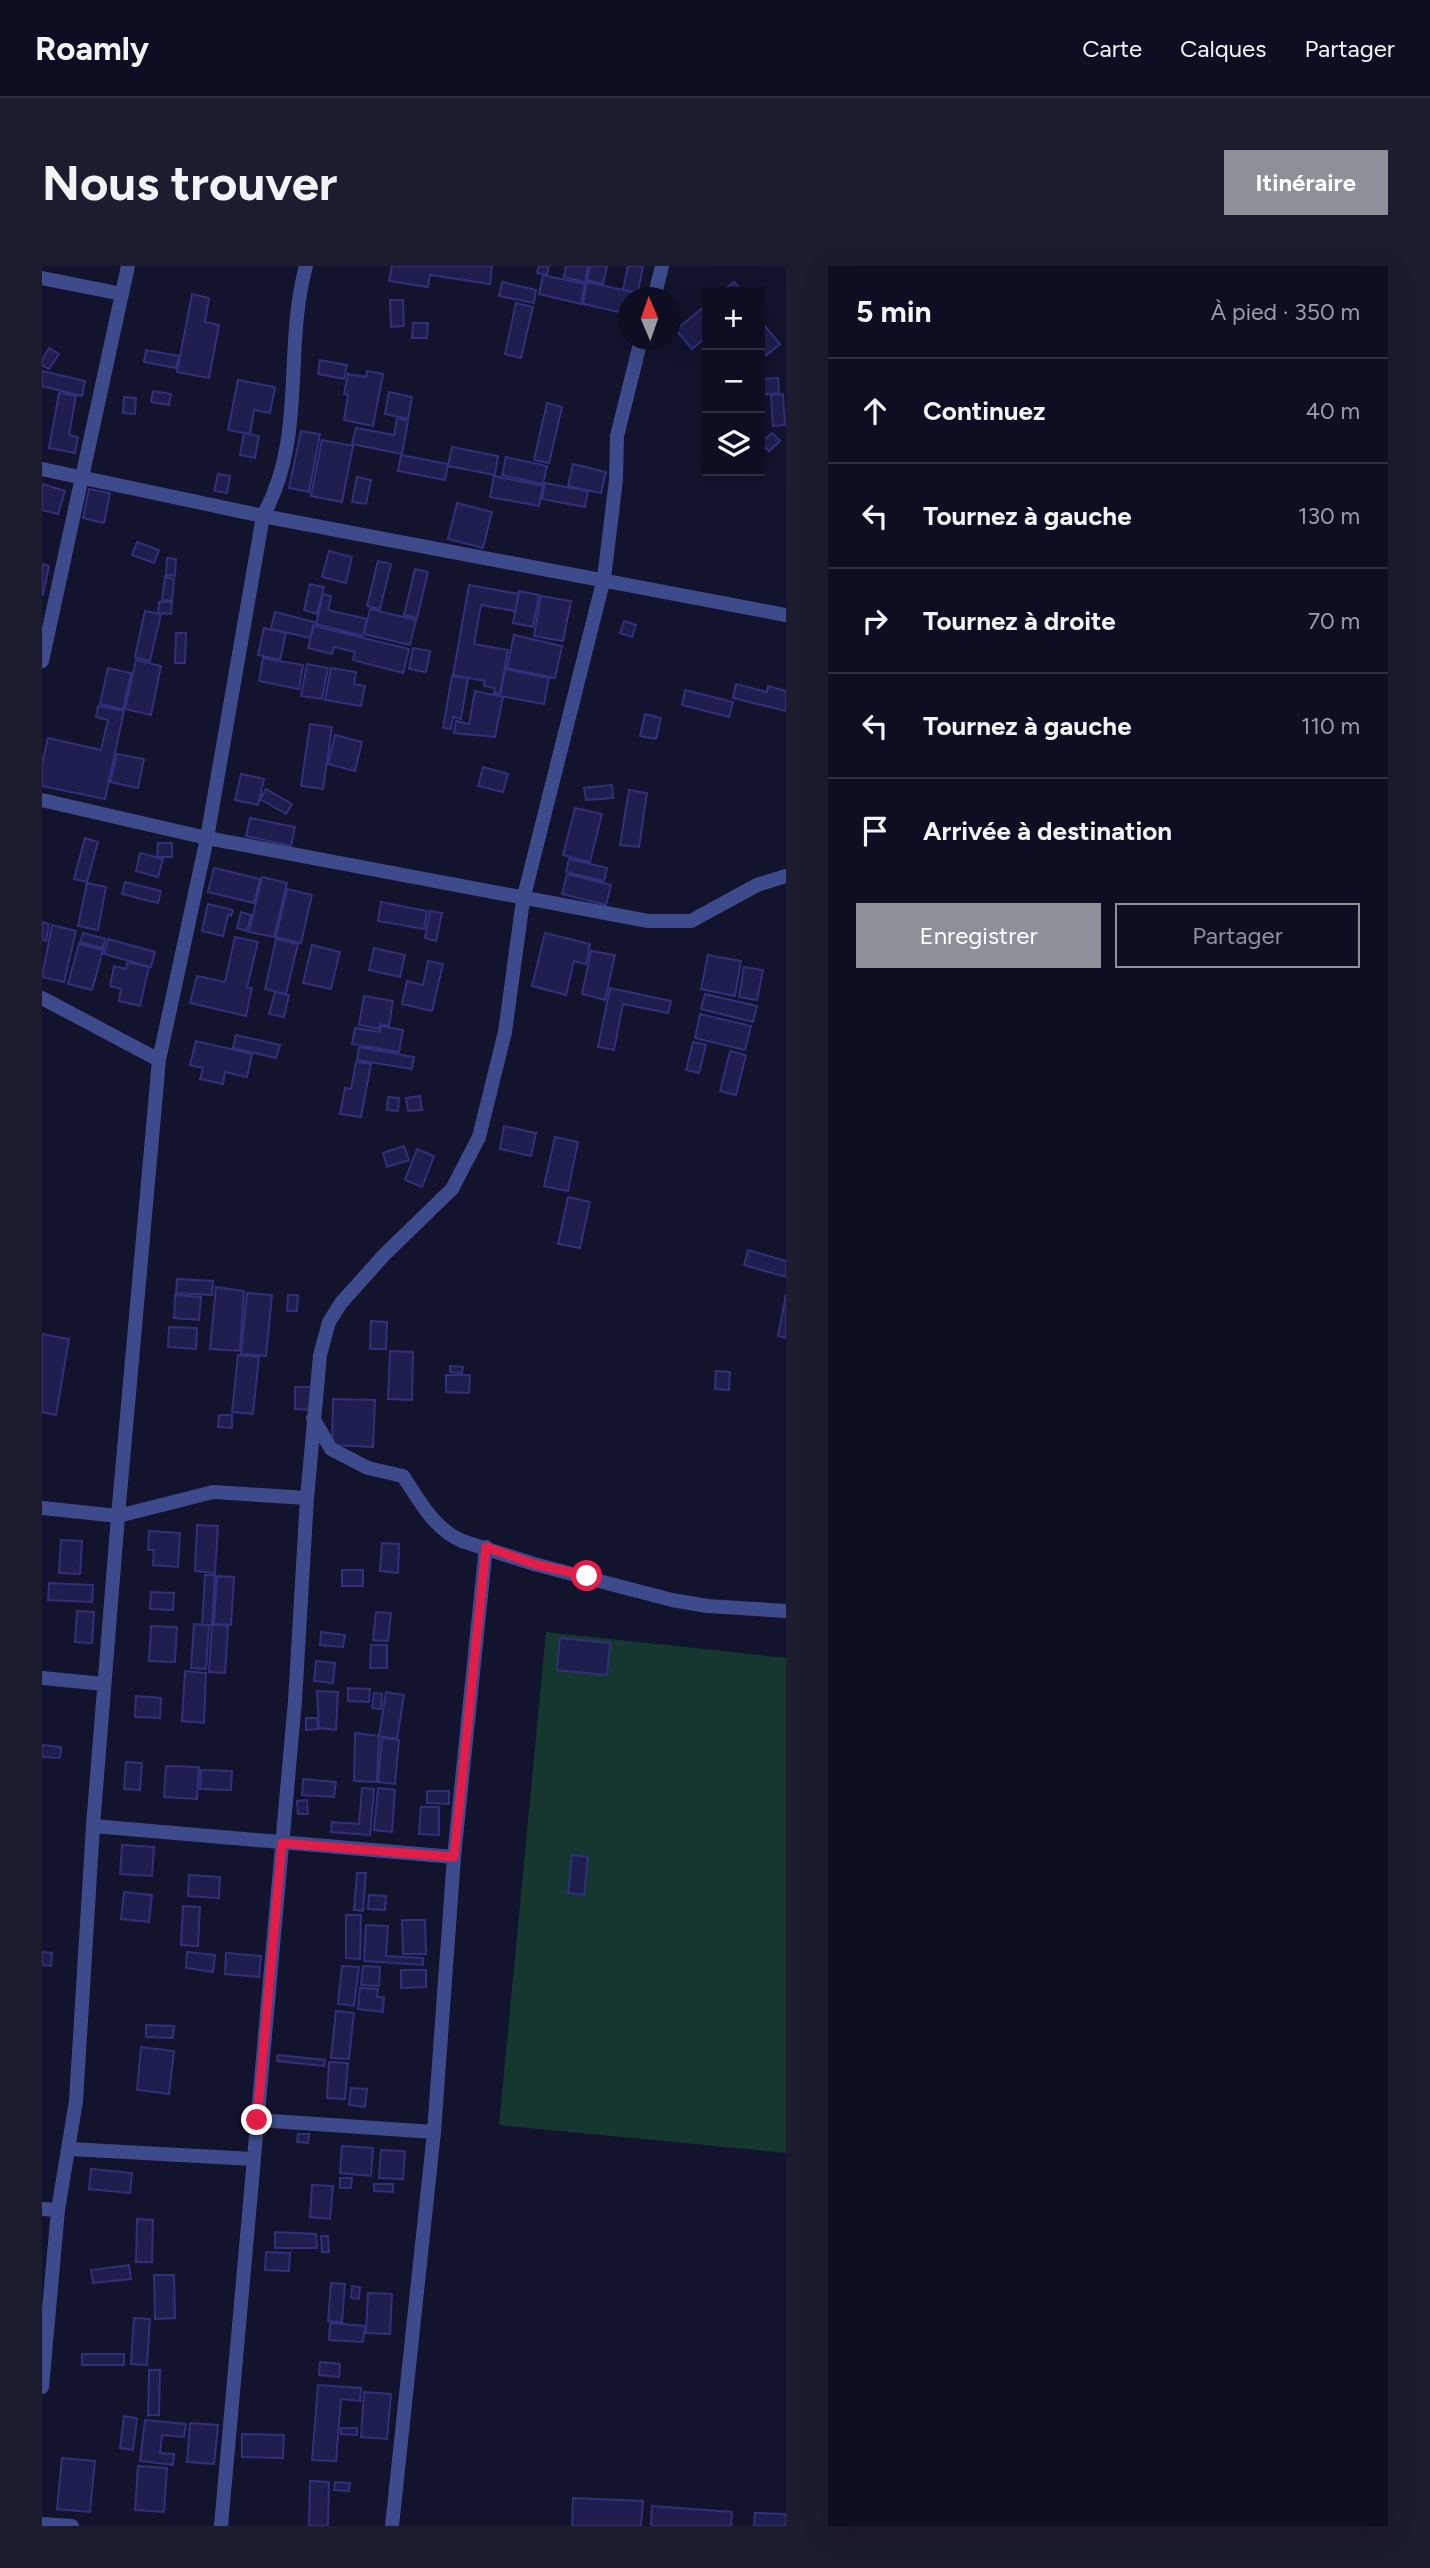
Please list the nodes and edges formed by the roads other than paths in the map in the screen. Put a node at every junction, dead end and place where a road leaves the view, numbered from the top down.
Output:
1 (128, 266) edge
2 (306, 266) edge
3 (662, 266) edge
4 (42, 278) edge
5 (657, 287) edge
6 (122, 294) junction
7 (638, 350) edge
8 (42, 469) edge
9 (80, 477) junction
10 (262, 516) junction
11 (604, 578) junction
12 (786, 615) edge
13 (42, 657) edge
14 (42, 800) edge
15 (207, 838) junction
16 (786, 876) edge
17 (523, 900) junction
18 (42, 998) edge
19 (159, 1060) junction
20 (313, 1418) junction
21 (307, 1498) junction
22 (42, 1508) edge
23 (118, 1516) junction
24 (486, 1547) junction
25 (786, 1611) edge
26 (42, 1678) edge
27 (104, 1684) junction
28 (93, 1826) junction
29 (282, 1843) junction
30 (454, 1857) junction
31 (257, 2120) junction
32 (434, 2132) junction
33 (70, 2149) junction
34 (253, 2159) junction
35 (42, 2209) edge
36 (58, 2210) junction
37 (42, 2387) edge
38 (42, 2524) edge
39 (72, 2526) edge
40 (220, 2526) edge
41 (393, 2526) edge

1 - 6 street
2 - 10 street
3 - 5 street
4 - 6 street
6 - 9 street
7 - 11 street
8 - 9 street
9 - 10 street
9 - 13 street
10 - 11 street
10 - 15 street
11 - 12 street
11 - 17 street
14 - 15 street
15 - 17 street
15 - 19 street
16 - 17 street
17 - 20 street
18 - 19 street
19 - 23 street
20 - 21 street
20 - 24 street
21 - 23 street
21 - 29 street
22 - 23 street
23 - 27 street
24 - 25 street
24 - 30 street
26 - 27 street
27 - 28 street
28 - 29 street
28 - 33 street
29 - 30 street
29 - 31 street
30 - 32 street
31 - 32 street
31 - 34 street
32 - 41 street
33 - 34 street
33 - 36 street
34 - 40 street
35 - 36 street
36 - 37 street
38 - 39 street

